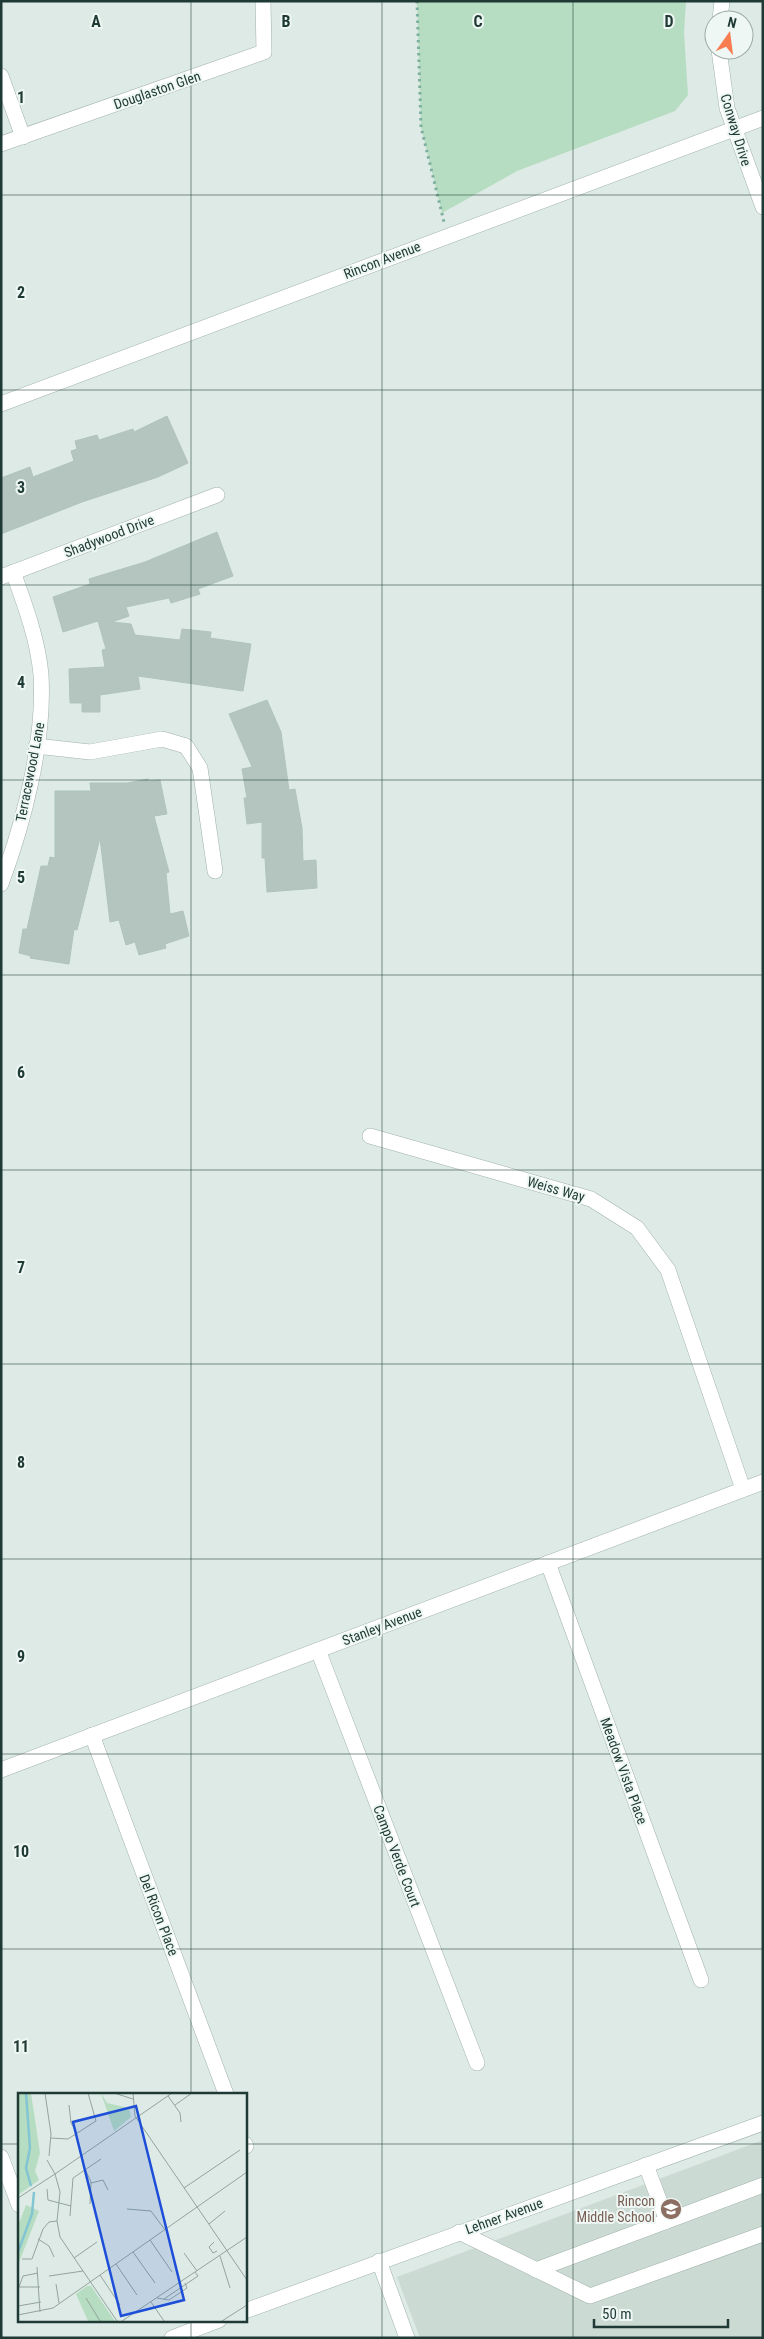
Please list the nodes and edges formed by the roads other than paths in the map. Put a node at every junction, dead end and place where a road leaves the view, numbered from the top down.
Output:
1 (263, 1) edge
2 (720, 60) edge
3 (1, 76) edge
4 (763, 118) edge
5 (733, 129) junction
6 (23, 137) junction
7 (1, 144) edge
8 (763, 207) edge
9 (1, 404) edge
10 (217, 495) dead end
11 (7, 574) edge
12 (36, 746) junction
13 (216, 871) dead end
14 (1, 884) edge
15 (370, 1136) dead end
16 (763, 1482) edge
17 (743, 1489) junction
18 (548, 1563) junction
19 (318, 1650) junction
20 (92, 1735) junction
21 (1, 1770) edge
22 (701, 1980) dead end
23 (477, 2063) dead end
24 (226, 2093) edge
25 (763, 2123) edge
26 (1, 2157) edge
27 (646, 2165) junction
28 (763, 2185) edge
29 (18, 2202) edge
30 (667, 2221) junction
31 (459, 2232) junction
32 (763, 2234) edge
33 (379, 2261) junction
34 (536, 2270) junction
35 (246, 2311) edge
36 (214, 2322) edge
37 (172, 2338) edge
38 (407, 2338) edge

1 - 6 street, Douglaston Glen
2 - 5 street, Conway Drive
3 - 6 street
4 - 5 street, Rincon Avenue
5 - 8 street, Conway Drive
5 - 9 street, Rincon Avenue
6 - 7 street, Douglaston Glen
10 - 11 street, Shadywood Drive
11 - 12 street, Terracewood Lane
12 - 13 street
12 - 14 street, Terracewood Lane
15 - 17 street, Weiss Way
16 - 17 street, Stanley Avenue
17 - 18 street, Stanley Avenue
18 - 19 street, Stanley Avenue
18 - 22 street, Meadow Vista Place
19 - 20 street, Stanley Avenue
19 - 23 street, Campo Verde Court
20 - 21 street, Stanley Avenue
20 - 24 street, Del Ricon Place
25 - 27 street, Lehner Avenue
26 - 29 street
27 - 30 street
27 - 31 street, Lehner Avenue
28 - 30 street
30 - 34 street
31 - 33 street, Lehner Avenue
31 - 34 street
32 - 34 street
33 - 35 street, Lehner Avenue
33 - 38 street
36 - 37 street

